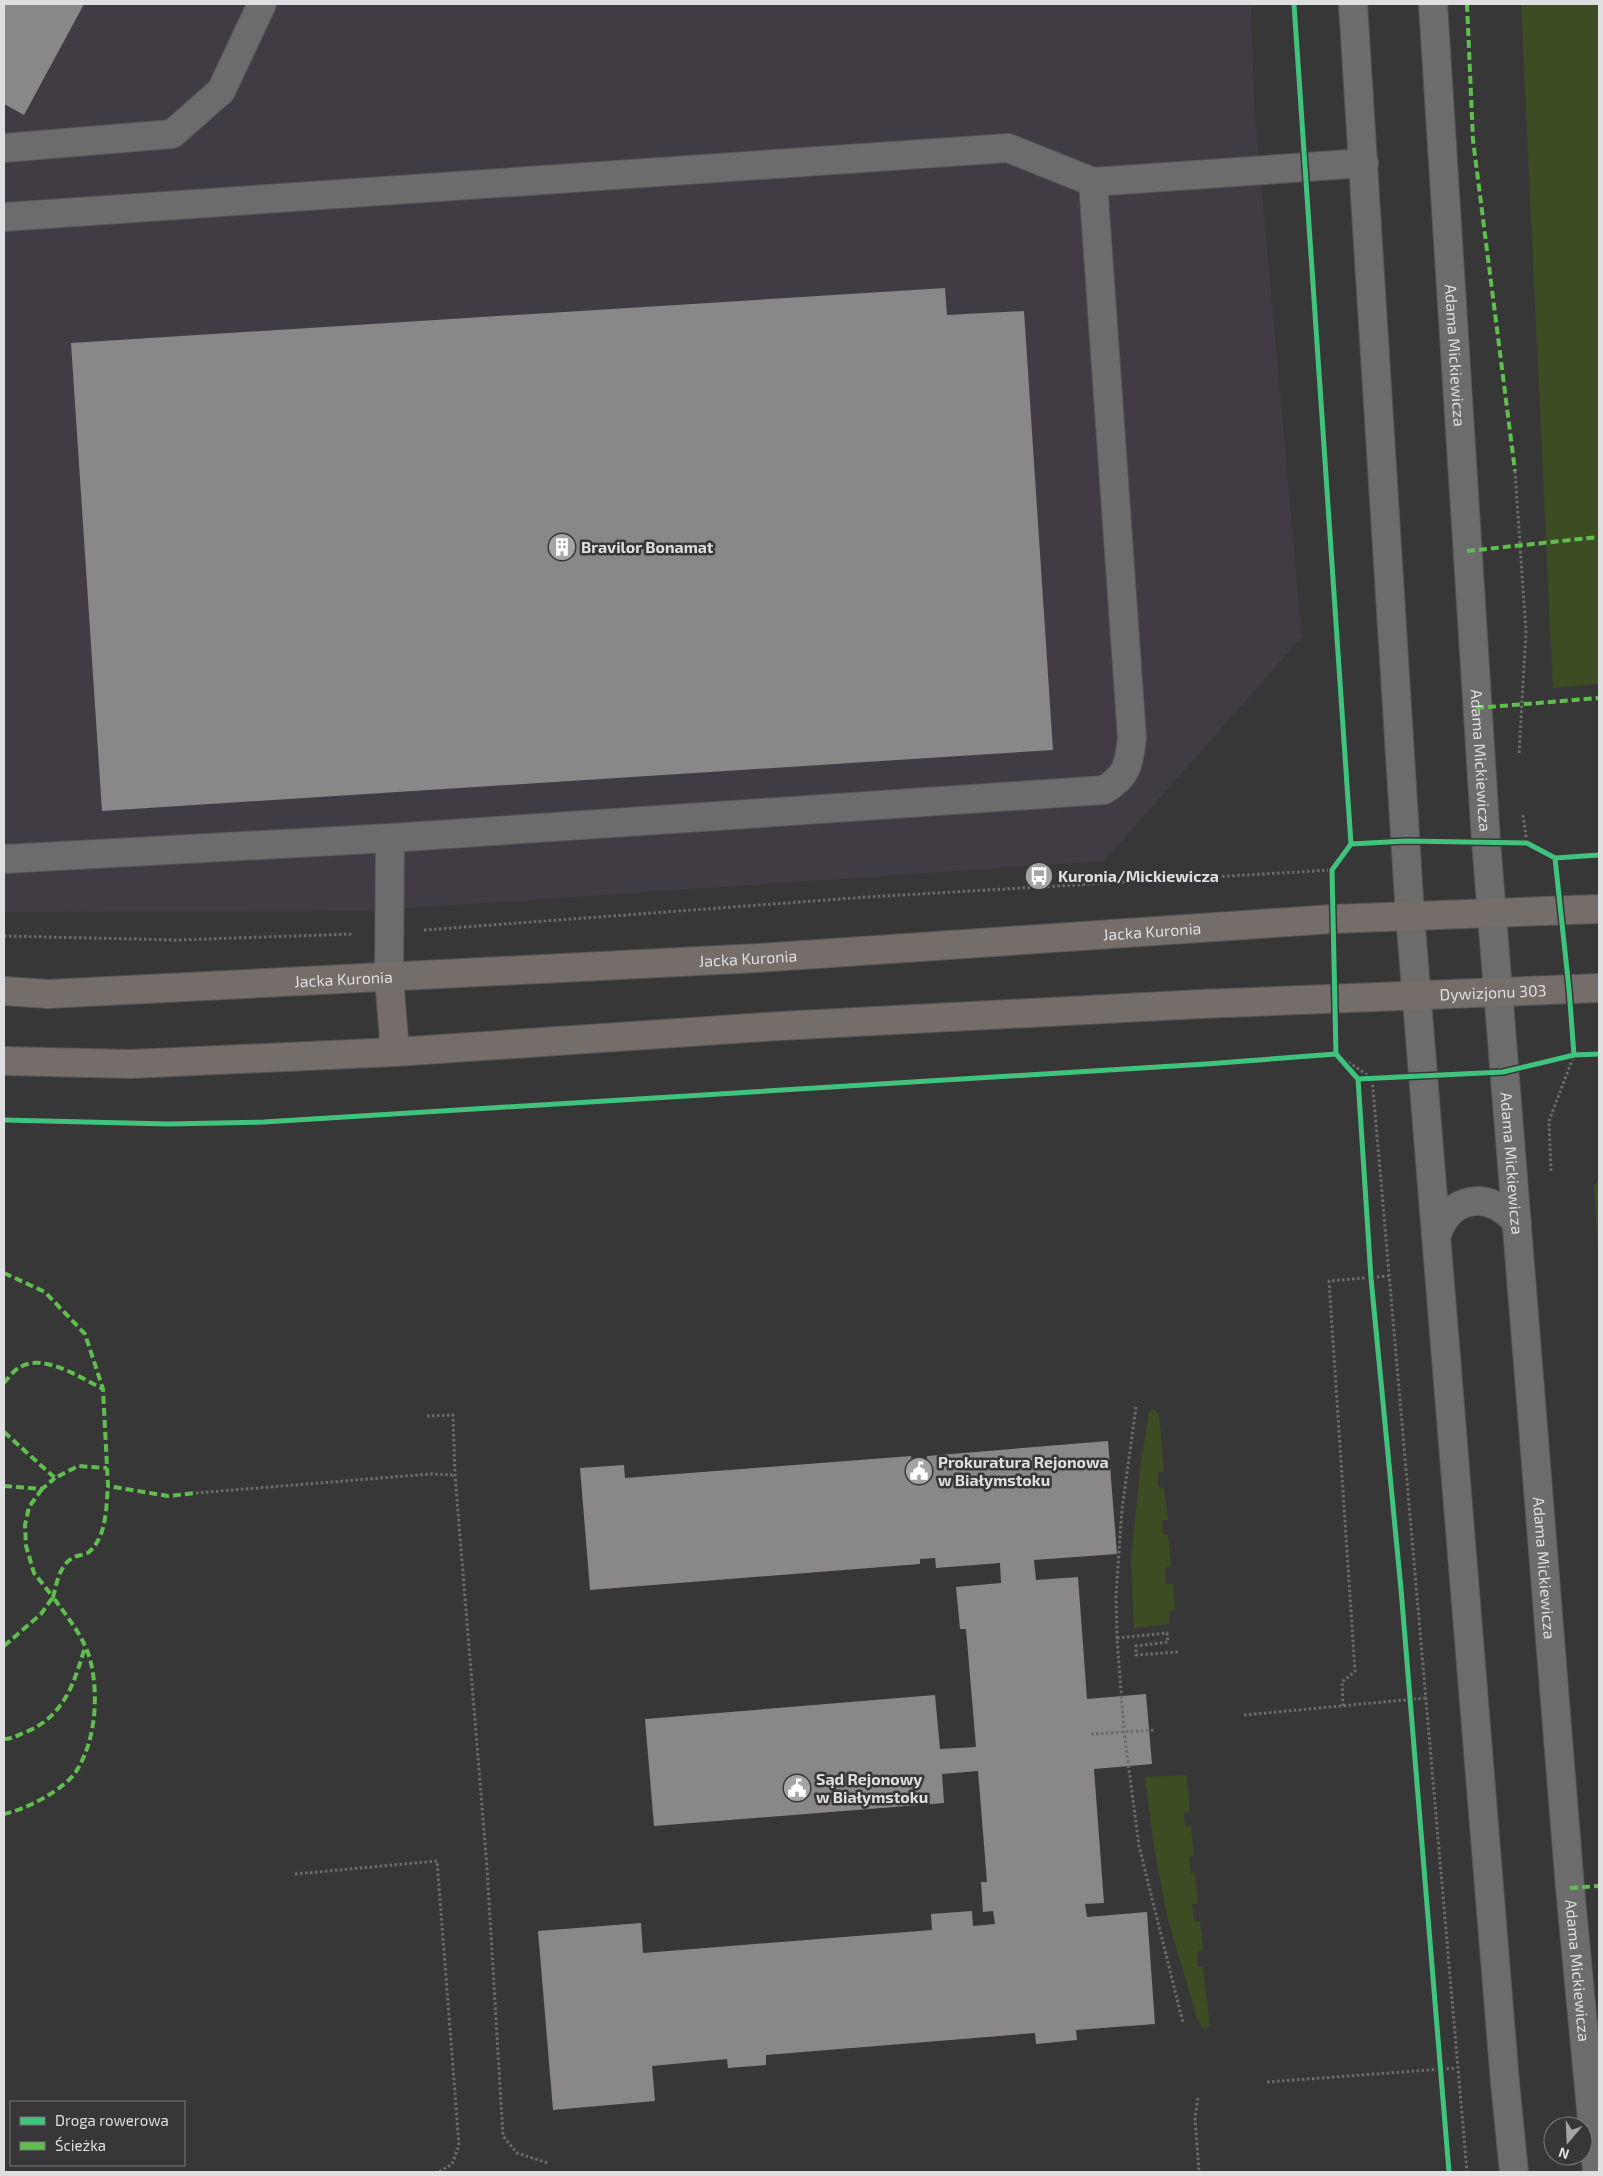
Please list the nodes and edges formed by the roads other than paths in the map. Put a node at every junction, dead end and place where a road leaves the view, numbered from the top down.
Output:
1 (262, 4) edge
2 (1353, 4) edge
3 (1433, 4) edge
4 (4, 148) edge
5 (1364, 163) junction
6 (1093, 182) junction
7 (4, 217) edge
8 (390, 838) junction
9 (4, 858) edge
10 (1599, 909) edge
11 (1491, 912) junction
12 (1410, 915) junction
13 (389, 978) junction
14 (1599, 988) edge
15 (4, 991) edge
16 (1499, 993) junction
17 (1416, 997) junction
18 (395, 1052) junction
19 (4, 1061) edge
20 (1517, 1223) junction
21 (1436, 1237) junction
22 (1514, 2172) edge
23 (1597, 2172) edge

1 - 4 street
2 - 5 street
3 - 11 street, Adama Mickiewicza
5 - 6 street
5 - 12 street
6 - 7 street
6 - 8 street
8 - 9 street
8 - 13 street
10 - 11 main road
11 - 12 main road, Jacka Kuronia
11 - 16 street, Adama Mickiewicza
12 - 13 main road, Jacka Kuronia
12 - 17 street
13 - 15 main road, Jacka Kuronia
13 - 18 main road
14 - 16 main road, Dywizjonu 303
16 - 17 main road, Dywizjonu 303
16 - 20 street, Adama Mickiewicza
17 - 18 main road
17 - 21 street
18 - 19 main road
20 - 21 street
20 - 23 street, Adama Mickiewicza
21 - 22 street

